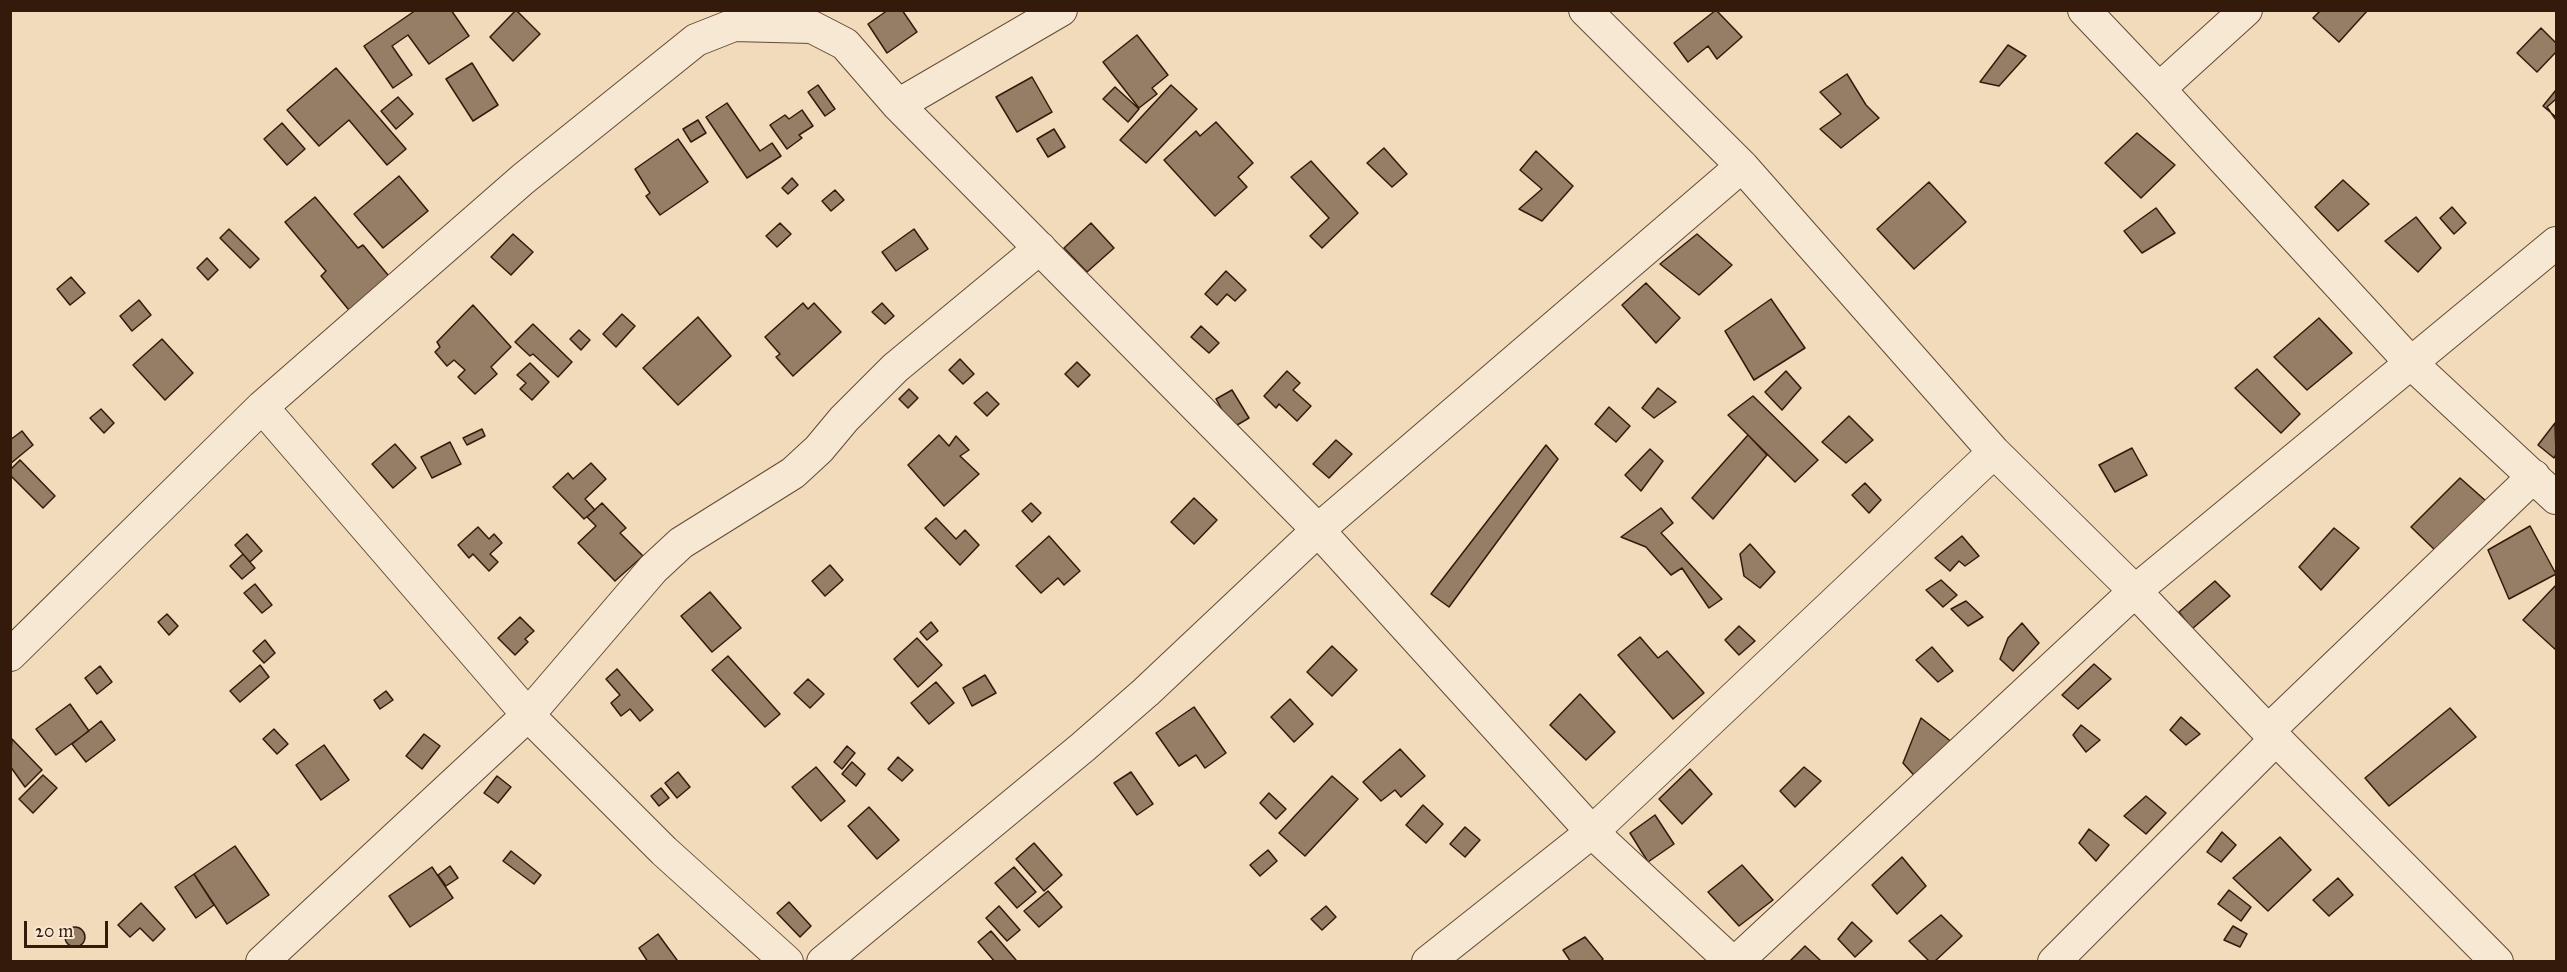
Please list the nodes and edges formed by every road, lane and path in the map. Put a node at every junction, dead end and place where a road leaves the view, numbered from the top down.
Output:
1 (1061, 10) edge
2 (1585, 10) edge
3 (2084, 10) edge
4 (2246, 10) edge
5 (807, 19) edge
6 (2159, 89) junction
7 (898, 105) junction
8 (1742, 166) junction
9 (2556, 243) edge
10 (1040, 248) junction
11 (2411, 363) junction
12 (262, 407) junction
13 (1994, 452) junction
14 (2534, 476) junction
15 (2556, 498) edge
16 (1318, 530) junction
17 (2135, 591) junction
18 (10, 655) edge
19 (528, 715) junction
20 (2272, 735) junction
21 (1592, 832) junction
22 (262, 962) edge
23 (787, 962) edge
24 (823, 962) edge
25 (1428, 962) edge
26 (1734, 962) edge
27 (2054, 962) edge
28 (2497, 962) edge

1 - 7 street
2 - 8 street
3 - 6 street
4 - 6 street
5 - 7 street
5 - 12 street
6 - 11 street
7 - 10 street
8 - 13 street
8 - 16 street
9 - 11 street
10 - 16 street
10 - 19 street
11 - 14 street
11 - 17 street
12 - 18 street
12 - 19 street
13 - 17 street
13 - 21 street
14 - 15 street
14 - 20 street
16 - 21 street
16 - 24 street
17 - 20 street
17 - 26 street
19 - 22 street
19 - 23 street
20 - 27 street
20 - 28 street
21 - 25 street
21 - 26 street

